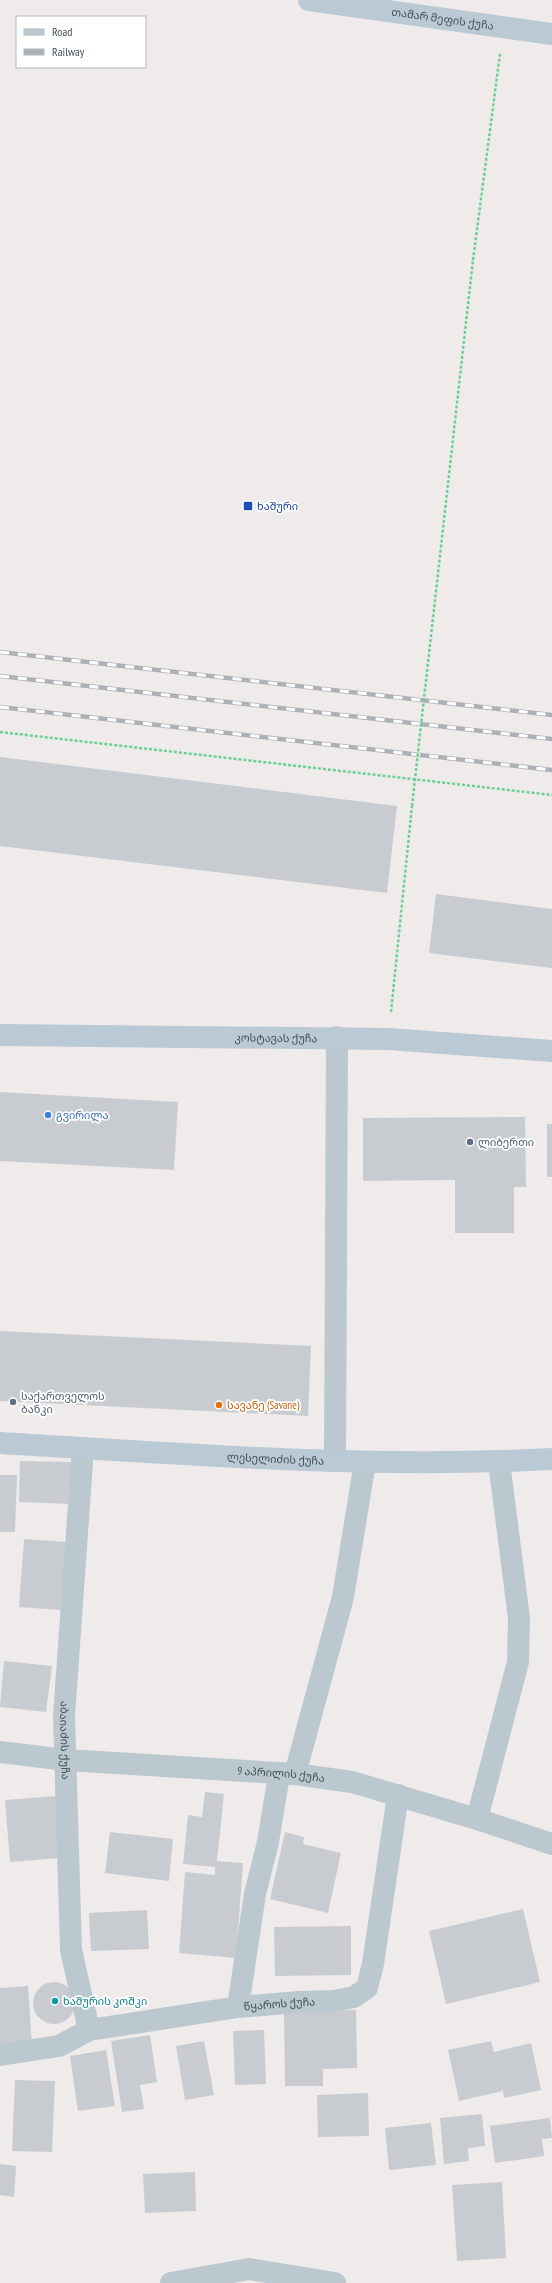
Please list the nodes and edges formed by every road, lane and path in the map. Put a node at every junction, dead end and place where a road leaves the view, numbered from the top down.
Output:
1 (309, 0) edge
2 (504, 27) junction
3 (552, 34) edge
4 (0, 732) edge
5 (552, 795) edge
6 (0, 1035) edge
7 (337, 1037) junction
8 (389, 1038) junction
9 (552, 1051) edge
10 (0, 1442) edge
11 (83, 1448) junction
12 (552, 1459) edge
13 (334, 1461) junction
14 (365, 1462) junction
15 (499, 1462) junction
16 (0, 1752) edge
17 (66, 1760) junction
18 (287, 1775) junction
19 (398, 1795) junction
20 (477, 1819) junction
21 (552, 1844) edge
22 (238, 2007) junction
23 (89, 2030) junction
24 (0, 2055) edge
25 (171, 2283) edge
26 (335, 2283) edge

1 - 2 street, თამარ მეფის ქუჩა
2 - 3 street, თამარ მეფის ქუჩა
2 - 8 path, bridge
4 - 5 path
6 - 7 street, კოსტავას ქუჩა
7 - 8 street, კოსტავას ქუჩა
7 - 13 street
8 - 9 street, კოსტავას ქუჩა
10 - 11 street, ლესელიძის ქუჩა
11 - 13 street, ლესელიძის ქუჩა
11 - 17 street, აბაიაძის ქუჩა
12 - 15 street, ლესელიძის ქუჩა
13 - 14 street, ლესელიძის ქუჩა
14 - 15 street, ლესელიძის ქუჩა
14 - 18 street
15 - 20 street
16 - 17 street, 9 აპრილის ქუჩა
17 - 18 street, 9 აპრილის ქუჩა
17 - 23 street, აბაიაძის ქუჩა
18 - 19 street, 9 აპრილის ქუჩა
18 - 22 street
19 - 20 street, 9 აპრილის ქუჩა
19 - 22 street, წყაროს ქუჩა
20 - 21 street, 9 აპრილის ქუჩა
22 - 23 street, წყაროს ქუჩა
23 - 24 street, წყაროს ქუჩა
25 - 26 street

